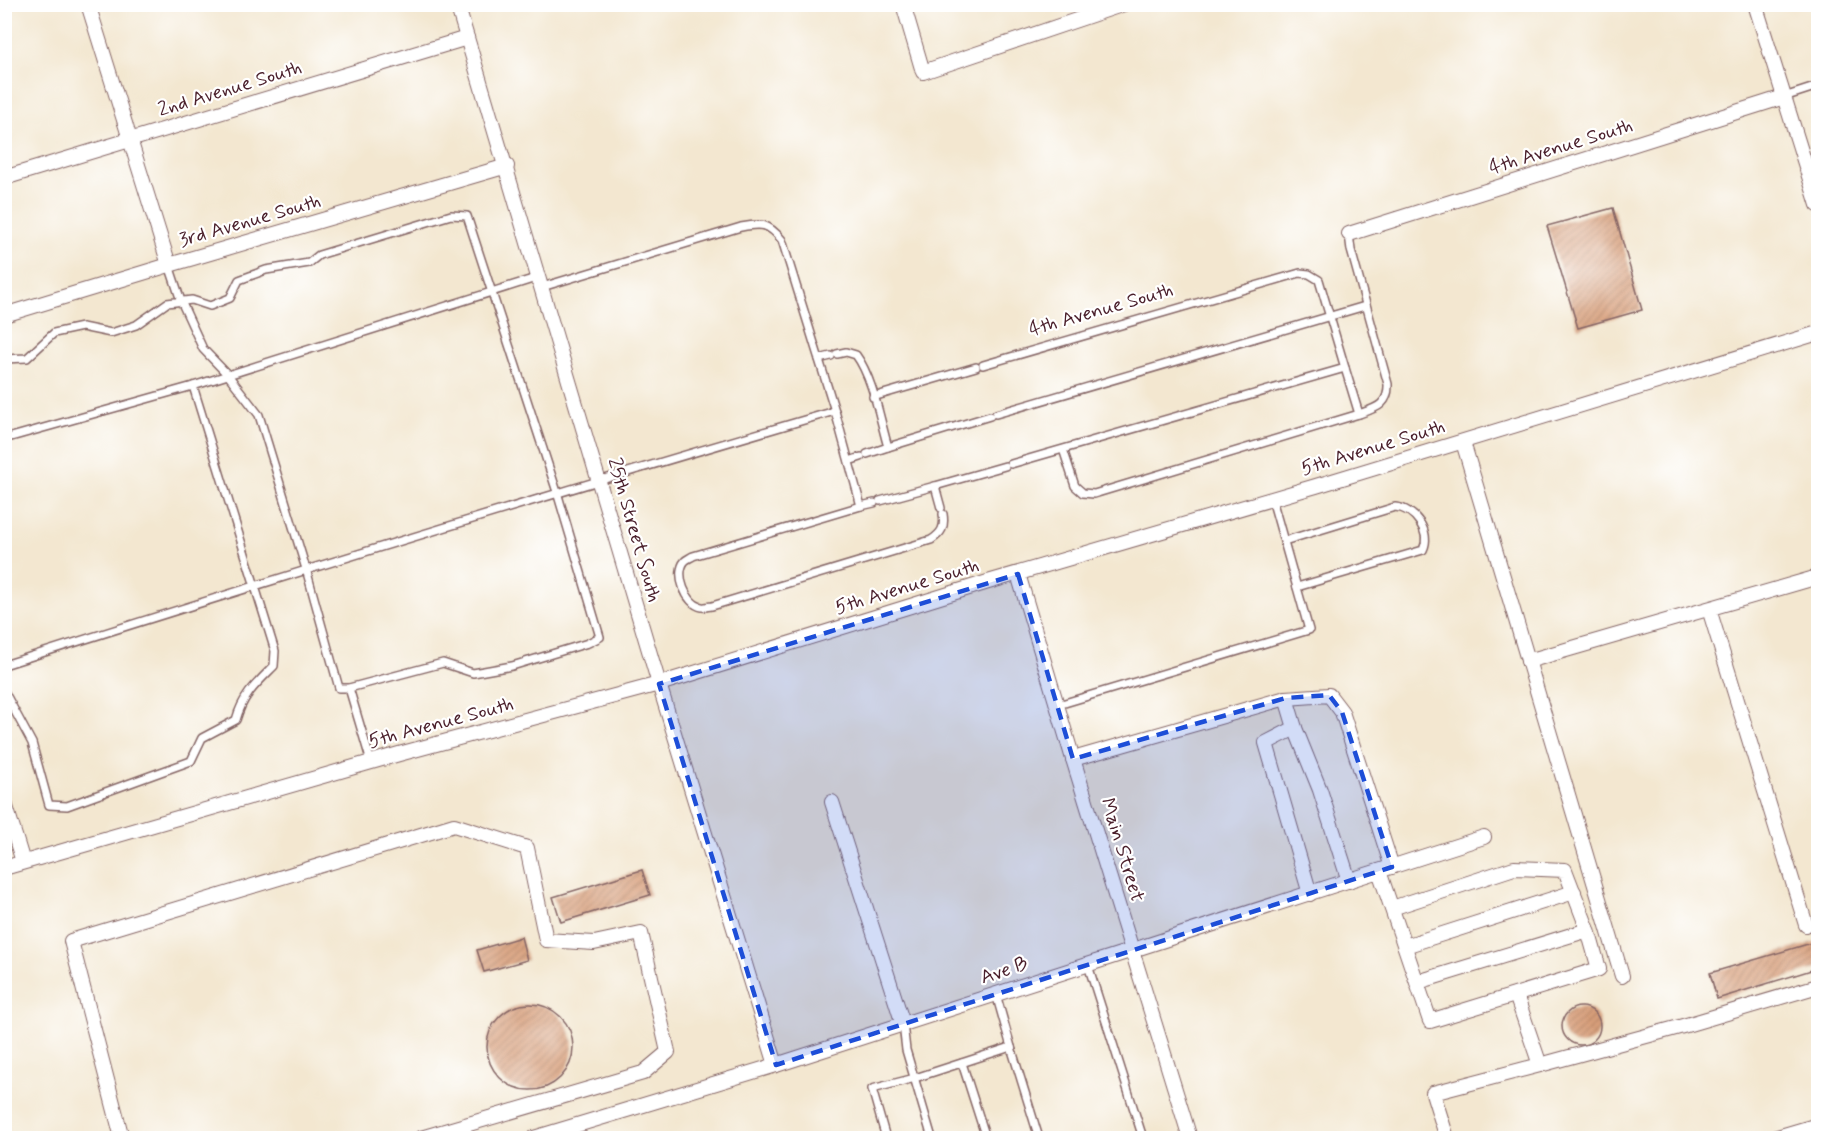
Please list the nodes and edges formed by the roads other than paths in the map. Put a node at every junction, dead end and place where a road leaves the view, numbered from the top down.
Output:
1 (88, 4) edge
2 (457, 4) edge
3 (903, 4) edge
4 (1755, 4) edge
5 (1117, 7) edge
6 (467, 38) junction
7 (1818, 86) edge
8 (1784, 97) junction
9 (130, 140) junction
10 (507, 166) junction
11 (4, 178) edge
12 (1818, 205) edge
13 (1349, 234) joint
14 (169, 265) junction
15 (541, 282) junction
16 (491, 292) junction
17 (181, 302) junction
18 (1365, 306) junction
19 (4, 315) edge
20 (1331, 318) junction
21 (1818, 333) edge
22 (4, 359) edge
23 (819, 359) junction
24 (1345, 368) junction
25 (228, 375) junction
26 (193, 386) junction
27 (873, 397) junction
28 (835, 411) junction
29 (1359, 414) junction
30 (4, 439) edge
31 (1463, 442) junction
32 (888, 447) junction
33 (1063, 449) junction
34 (849, 461) junction
35 (599, 480) junction
36 (934, 486) junction
37 (557, 492) junction
38 (1272, 499) junction
39 (861, 506) junction
40 (1284, 541) junction
41 (306, 569) junction
42 (1018, 574) junction
43 (1818, 577) edge
44 (255, 585) junction
45 (1297, 587) junction
46 (1709, 609) junction
47 (1528, 661) junction
48 (4, 666) edge
49 (659, 684) junction
50 (349, 688) junction
51 (4, 691) edge
52 (1286, 698) junction
53 (1058, 705) junction
54 (1295, 728) junction
55 (1073, 759) junction
56 (371, 762) junction
57 (4, 800) edge
58 (832, 802) dead end
59 (1484, 837) dead end
60 (23, 862) junction
61 (4, 868) edge
62 (1385, 869) junction
63 (1349, 881) junction
64 (1574, 892) junction
65 (1310, 894) junction
66 (1392, 908) junction
67 (1806, 925) dead end
68 (1588, 930) junction
69 (1405, 946) junction
70 (1133, 950) junction
71 (1089, 964) junction
72 (1622, 976) dead end
73 (1418, 982) junction
74 (1818, 986) edge
75 (996, 994) junction
76 (1516, 994) junction
77 (903, 1024) junction
78 (1011, 1047) junction
79 (962, 1063) junction
80 (776, 1065) junction
81 (1540, 1065) junction
82 (915, 1078) junction
83 (1818, 1125) edge
84 (122, 1138) edge
85 (424, 1138) edge
86 (534, 1138) edge
87 (886, 1138) edge
88 (932, 1138) edge
89 (986, 1138) edge
90 (1039, 1138) edge
91 (1143, 1138) edge
92 (1190, 1138) edge
93 (1447, 1138) edge
94 (1774, 1138) edge

1 - 9 street
2 - 6 street, 25th Street South
3 - 5 street
4 - 8 street
6 - 9 street, 2nd Avenue South
6 - 10 street, 25th Street South
7 - 8 lane
8 - 12 street
8 - 13 street, 4th Avenue South
9 - 11 street, 2nd Avenue South
9 - 14 street
10 - 14 street, 3rd Avenue South
10 - 15 street, 25th Street South
13 - 18 lane
14 - 17 lane
14 - 19 street, 3rd Avenue South
15 - 16 lane
15 - 23 lane
15 - 35 street, 25th Street South
16 - 17 lane
16 - 25 lane
16 - 37 lane
17 - 22 lane
17 - 25 lane
18 - 20 lane
18 - 29 lane
20 - 24 lane
20 - 27 lane, 4th Avenue South
20 - 32 lane
21 - 31 street, 5th Avenue South
23 - 27 lane
23 - 28 lane
24 - 29 lane
24 - 33 lane
25 - 26 lane
25 - 41 lane
26 - 30 lane
26 - 44 lane
27 - 32 lane
28 - 34 lane
28 - 35 lane
29 - 33 lane
31 - 38 street, 5th Avenue South
31 - 47 street
32 - 34 lane
33 - 36 lane
34 - 39 lane
35 - 37 lane
35 - 49 street, 25th Street South
36 - 39 lane
36 - 39 lane
37 - 41 lane
37 - 50 lane
38 - 40 lane
38 - 42 street, 5th Avenue South
40 - 45 lane
40 - 45 lane
41 - 44 lane
41 - 50 lane
42 - 49 street, 5th Avenue South
42 - 53 street, Main Street
43 - 46 street
44 - 48 lane
44 - 51 lane
45 - 53 lane
46 - 47 street
46 - 67 street
47 - 72 street
49 - 56 street, 5th Avenue South
49 - 80 street, 25th Street South
50 - 56 lane
52 - 54 street
52 - 55 street
52 - 62 street
53 - 55 street, Main Street
54 - 63 street
54 - 65 street
55 - 70 street, Main Street
56 - 60 street, 5th Avenue South
57 - 60 street
58 - 77 street
59 - 62 street, Ave B
60 - 61 street, 5th Avenue South
62 - 63 street, Ave B
62 - 66 street
63 - 65 street, Ave B
64 - 66 street
64 - 68 street
64 - 69 street
65 - 70 street, Ave B
66 - 69 street
68 - 73 street
68 - 76 street
69 - 73 street
70 - 71 street, Ave B
70 - 92 street, Main Street
71 - 75 street, Ave B
71 - 91 lane
73 - 76 street
74 - 81 street
75 - 77 street, Ave B
75 - 78 lane
76 - 81 street
77 - 80 street, Ave B
77 - 82 lane
78 - 79 lane
78 - 90 lane
79 - 82 lane
79 - 89 lane
80 - 86 street, Ave B
81 - 93 street
82 - 87 lane
82 - 88 lane
83 - 94 street
84 - 85 street

